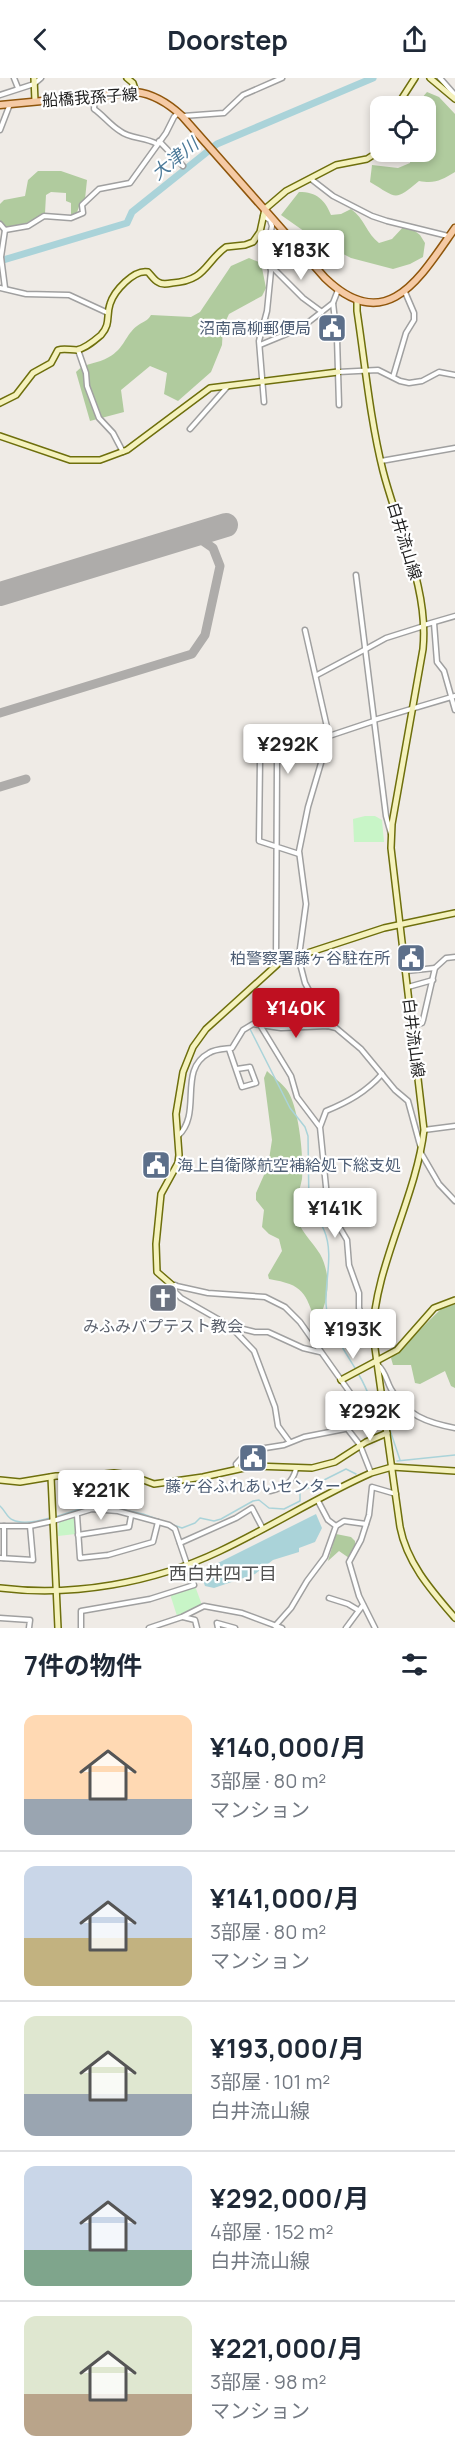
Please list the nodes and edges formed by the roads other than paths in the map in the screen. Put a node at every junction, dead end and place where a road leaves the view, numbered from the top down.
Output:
1 (14, 78) edge
2 (41, 78) edge
3 (127, 78) edge
4 (282, 78) edge
5 (415, 78) edge
6 (430, 78) edge
7 (440, 78) edge
8 (34, 81) edge
9 (18, 88) junction
10 (136, 92) junction
11 (0, 95) edge
12 (95, 96) junction
13 (403, 96) edge
14 (454, 98) edge
15 (35, 101) junction
16 (10, 104) junction
17 (0, 105) edge
18 (181, 115) junction
19 (0, 130) edge
20 (158, 142) junction
21 (370, 157) edge
22 (183, 166) dead end
23 (311, 179) junction
24 (264, 212) junction
25 (0, 224) edge
26 (455, 228) edge
27 (4, 230) junction
28 (449, 236) junction
29 (1, 256) edge
30 (1, 264) edge
31 (270, 265) junction
32 (3, 288) edge
33 (338, 290) junction
34 (405, 292) junction
35 (357, 300) junction
36 (333, 303) junction
37 (322, 312) junction
38 (109, 313) junction
39 (260, 345) junction
40 (78, 349) junction
41 (366, 370) junction
42 (338, 372) junction
43 (455, 375) edge
44 (393, 377) junction
45 (263, 382) junction
46 (229, 385) junction
47 (264, 402) dead end
48 (0, 403) edge
49 (339, 405) dead end
50 (190, 429) dead end
51 (0, 436) edge
52 (455, 448) edge
53 (123, 452) junction
54 (381, 461) junction
55 (356, 575) dead end
56 (455, 616) edge
57 (434, 622) junction
58 (424, 626) junction
59 (305, 630) dead end
60 (366, 649) junction
61 (317, 675) junction
62 (453, 696) edge
63 (412, 709) junction
64 (455, 710) edge
65 (374, 721) junction
66 (328, 736) junction
67 (391, 835) junction
68 (277, 847) junction
69 (299, 854) junction
70 (453, 914) edge
71 (455, 921) edge
72 (400, 926) junction
73 (298, 956) junction
74 (455, 957) edge
75 (276, 964) junction
76 (435, 969) junction
77 (406, 971) junction
78 (433, 980) junction
79 (408, 987) junction
80 (260, 1024) junction
81 (328, 1026) junction
82 (413, 1026) junction
83 (229, 1049) junction
84 (237, 1069) junction
85 (382, 1073) junction
86 (455, 1126) edge
87 (320, 1127) junction
88 (424, 1130) junction
89 (178, 1136) junction
90 (421, 1151) junction
91 (455, 1201) edge
92 (174, 1285) junction
93 (455, 1300) edge
94 (230, 1326) junction
95 (373, 1334) junction
96 (321, 1352) junction
97 (377, 1363) junction
98 (341, 1380) junction
99 (357, 1402) junction
100 (373, 1424) dead end
101 (346, 1427) junction
102 (455, 1428) edge
103 (387, 1433) junction
104 (289, 1442) junction
105 (360, 1445) junction
106 (392, 1467) junction
107 (237, 1468) junction
108 (296, 1469) junction
109 (455, 1471) edge
110 (371, 1473) junction
111 (51, 1477) junction
112 (0, 1480) edge
113 (270, 1491) dead end
114 (396, 1495) junction
115 (318, 1501) junction
116 (77, 1515) junction
117 (131, 1516) junction
118 (53, 1519) junction
119 (159, 1522) junction
120 (366, 1524) junction
121 (2, 1526) edge
122 (30, 1526) junction
123 (336, 1526) junction
124 (263, 1529) junction
125 (78, 1535) junction
126 (180, 1543) junction
127 (2, 1558) edge
128 (187, 1564) junction
129 (0, 1588) edge
130 (58, 1590) junction
131 (329, 1598) dead end
132 (363, 1605) junction
133 (358, 1610) junction
134 (0, 1617) edge
135 (182, 1617) junction
136 (455, 1617) edge
137 (372, 1621) junction
138 (163, 1626) edge
139 (273, 1626) edge
140 (29, 1628) edge
141 (58, 1628) edge
142 (81, 1628) edge
143 (149, 1628) edge
144 (197, 1628) edge
145 (218, 1628) edge
146 (235, 1628) edge
147 (282, 1628) edge
148 (346, 1628) edge
149 (367, 1628) edge
150 (375, 1628) edge

1 - 9 street
2 - 8 street
3 - 10 street
4 - 18 street
5 - 13 street
6 - 14 street
7 - 14 street
8 - 9 street
8 - 15 street
9 - 11 street
10 - 12 main road, 船橋我孫子線
10 - 18 main road, 船橋我孫子線
12 - 15 main road, 船橋我孫子線
12 - 20 street
15 - 16 main road, 船橋我孫子線
16 - 17 main road, 船橋我孫子線
16 - 19 street
18 - 20 street
18 - 24 main road, 船橋我孫子線
20 - 22 street
20 - 27 street
21 - 23 street
23 - 24 street
23 - 28 street
24 - 31 street
24 - 33 main road, 船橋我孫子線
24 - 38 street
25 - 27 street
26 - 28 main road
27 - 29 street
28 - 34 main road
29 - 30 street
30 - 32 street
31 - 37 street
31 - 39 street
32 - 38 street
33 - 35 main road, 船橋我孫子線
33 - 36 street
34 - 35 main road, 船橋我孫子線
34 - 44 street
35 - 41 street, 白井流山線
36 - 37 street
36 - 42 street
37 - 39 street
38 - 40 street
39 - 45 street
40 - 48 street
40 - 53 street
41 - 42 street
41 - 44 street
41 - 54 street, 白井流山線
42 - 45 street
42 - 49 street
43 - 44 street
45 - 46 street
45 - 47 street
46 - 50 street
46 - 53 street
51 - 53 street
52 - 54 street
54 - 58 street, 白井流山線
55 - 60 street
56 - 57 street
57 - 58 street
57 - 62 street
58 - 60 street
58 - 63 street, 白井流山線
59 - 61 street
60 - 61 street
60 - 65 street
61 - 66 street
62 - 63 street
62 - 64 street
63 - 65 street
63 - 67 street, 白井流山線
65 - 66 street
65 - 67 street
66 - 69 street
67 - 72 street, 白井流山線
68 - 68 street
68 - 69 street
68 - 75 street
69 - 73 street
70 - 71 street
70 - 72 street
72 - 73 street
72 - 77 street, 白井流山線
73 - 75 street
73 - 81 street
74 - 76 street
75 - 89 street
76 - 77 street
76 - 78 street
77 - 79 street, 白井流山線
78 - 79 street
78 - 82 street
79 - 82 street, 白井流山線
80 - 81 street
80 - 83 street
80 - 87 street
81 - 85 street
82 - 88 street, 白井流山線
83 - 84 street
83 - 89 street
84 - 84 street
85 - 87 street
85 - 90 street
86 - 88 street
87 - 95 street
88 - 90 street, 白井流山線
89 - 92 street
90 - 91 street
90 - 95 street, 白井流山線
92 - 94 street
92 - 96 street
93 - 97 street
94 - 96 street
94 - 104 street
95 - 97 street, 白井流山線
96 - 98 street
97 - 98 street
97 - 102 street
97 - 103 street, 白井流山線
98 - 99 street
99 - 100 street
99 - 101 street
101 - 104 street
101 - 105 street
103 - 105 street
103 - 106 street, 白井流山線
104 - 107 street
105 - 108 street
105 - 110 street
106 - 109 street
106 - 110 street
106 - 114 street, 白井流山線
107 - 108 street
107 - 111 street
108 - 113 street
110 - 115 street
111 - 112 street
111 - 118 street
114 - 120 street
114 - 136 street, 白井流山線
115 - 123 street
115 - 124 street
116 - 117 street
116 - 118 street
116 - 125 street
117 - 119 street
117 - 125 street
118 - 122 street
118 - 130 street
119 - 125 street
119 - 126 street
120 - 123 street
120 - 132 street
121 - 122 street
121 - 127 street
122 - 127 street
123 - 139 street
124 - 126 street
124 - 128 street
126 - 128 street
128 - 130 street
128 - 142 street
129 - 130 street
130 - 141 street
131 - 133 street
132 - 133 street
132 - 137 street
133 - 148 street
134 - 140 street
135 - 138 street
135 - 139 street
135 - 144 street
137 - 149 street
137 - 150 street
138 - 143 street
139 - 147 street
145 - 146 street

